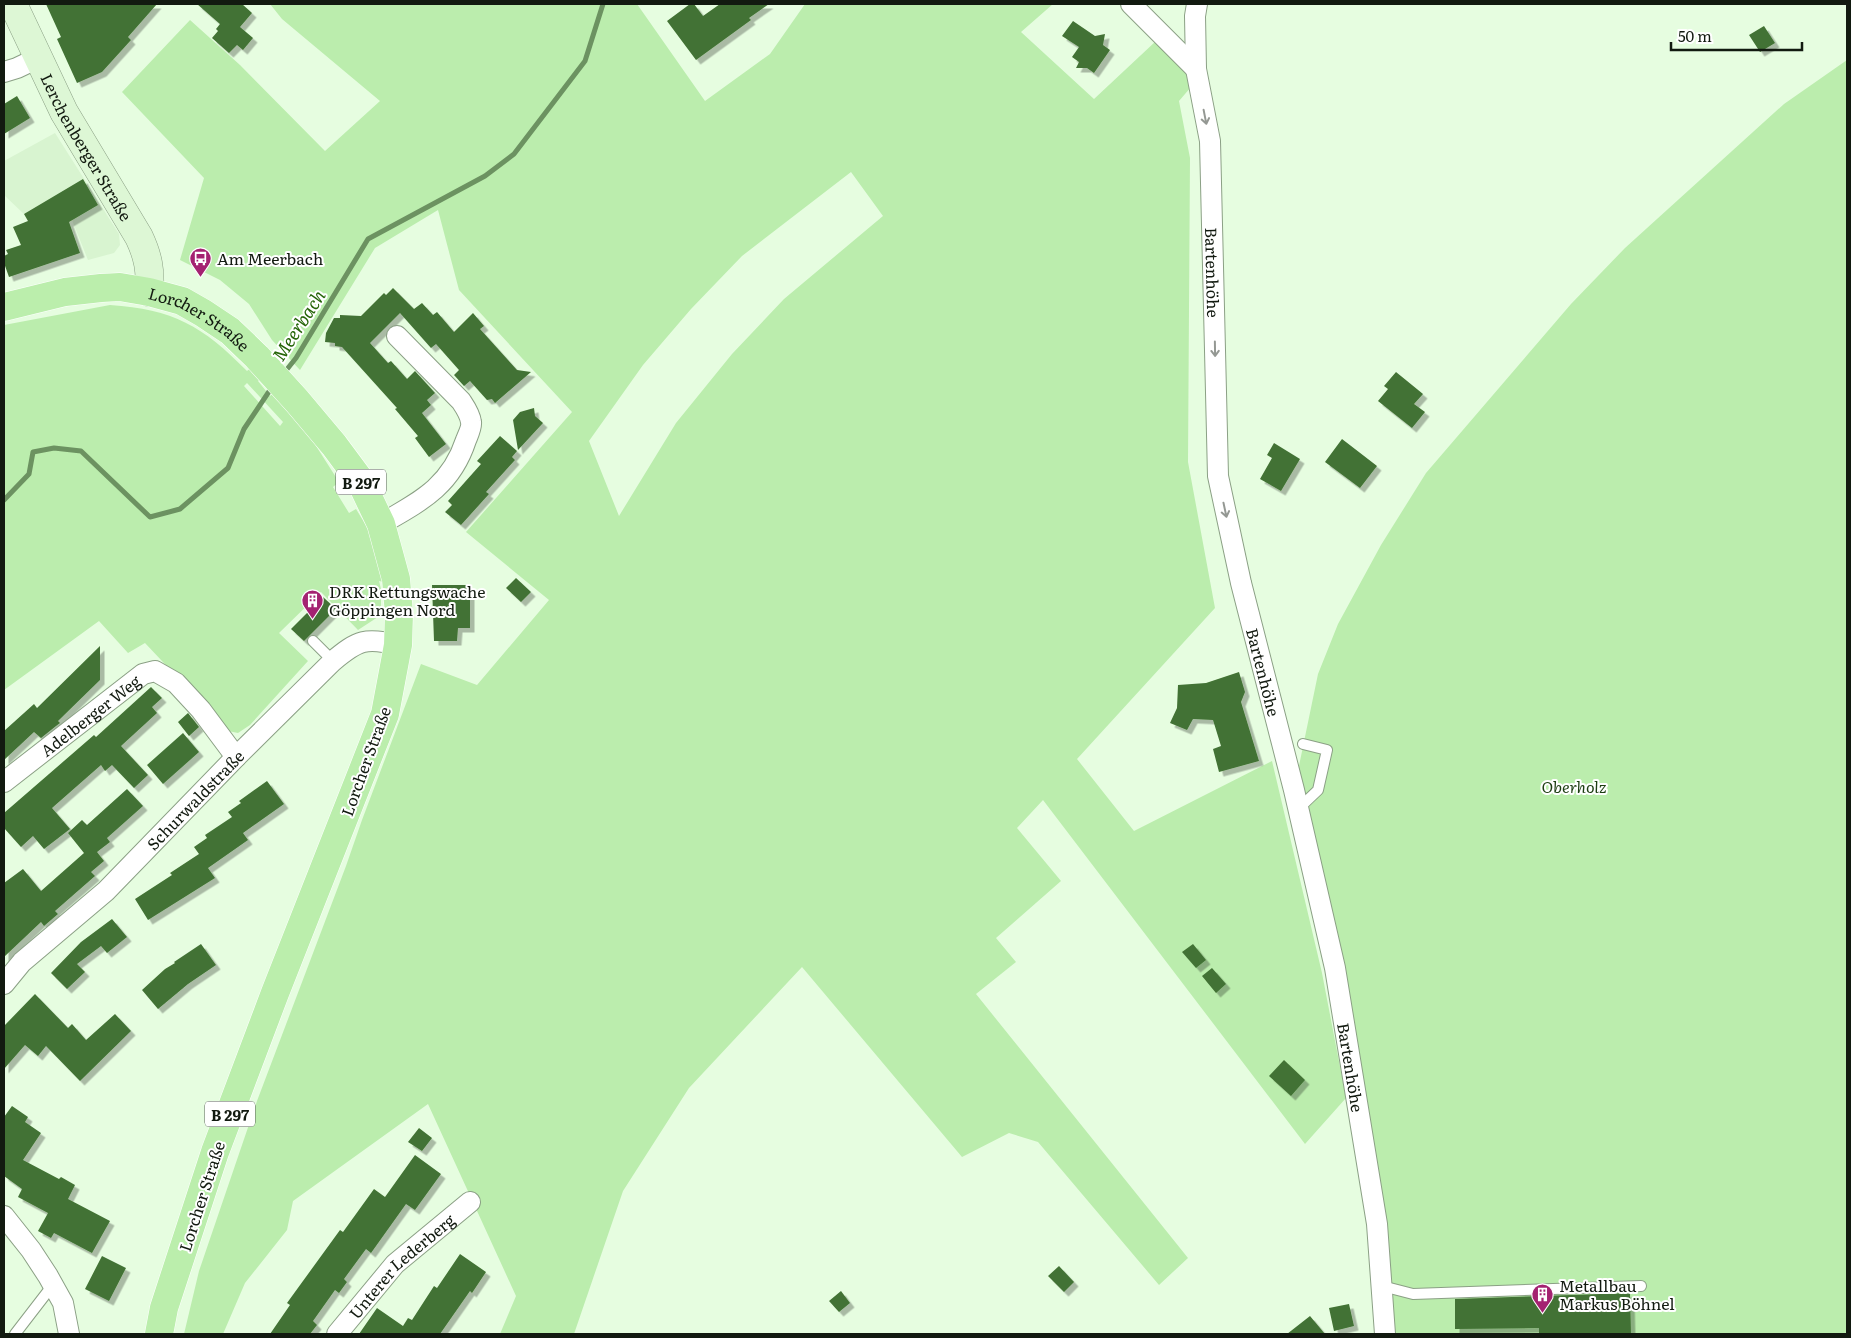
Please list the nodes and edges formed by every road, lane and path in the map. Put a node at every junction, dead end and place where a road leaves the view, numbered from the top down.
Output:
1 (13, 4) edge
2 (1131, 4) edge
3 (1197, 4) edge
4 (38, 58) junction
5 (1196, 69) junction
6 (4, 72) edge
7 (148, 292) junction
8 (4, 307) edge
9 (397, 336) dead end
10 (382, 524) junction
11 (313, 641) dead end
12 (398, 645) junction
13 (332, 661) junction
14 (1303, 744) dead end
15 (236, 757) junction
16 (4, 782) edge
17 (1298, 809) junction
18 (4, 984) edge
19 (470, 1202) dead end
20 (4, 1216) edge
21 (52, 1286) junction
22 (1382, 1286) junction
23 (1641, 1286) dead end
24 (16, 1334) edge
25 (69, 1334) edge
26 (159, 1334) edge
27 (337, 1334) edge
28 (1385, 1334) edge

1 - 4 street, Lerchenberger Straße
2 - 5 street
3 - 5 street, Bartenhöhe
4 - 6 street
4 - 7 street, Lerchenberger Straße
5 -> 17 street, Bartenhöhe
7 - 8 main road, Lorcher Straße / B 297
7 - 10 main road, Lorcher Straße / B 297
9 - 10 street
10 - 12 main road, Lorcher Straße / B 297
11 - 13 lane
12 - 13 street, Schurwaldstraße
12 - 26 main road, Lorcher Straße / B 297
13 - 15 street, Schurwaldstraße
14 - 17 lane
15 - 16 street, Adelberger Weg
15 - 18 street, Schurwaldstraße
17 - 22 street, Bartenhöhe
19 - 27 street, Unterer Lederberg
20 - 21 street
21 - 24 lane
21 - 25 street
22 - 23 lane
22 - 28 street, Bartenhöhe

